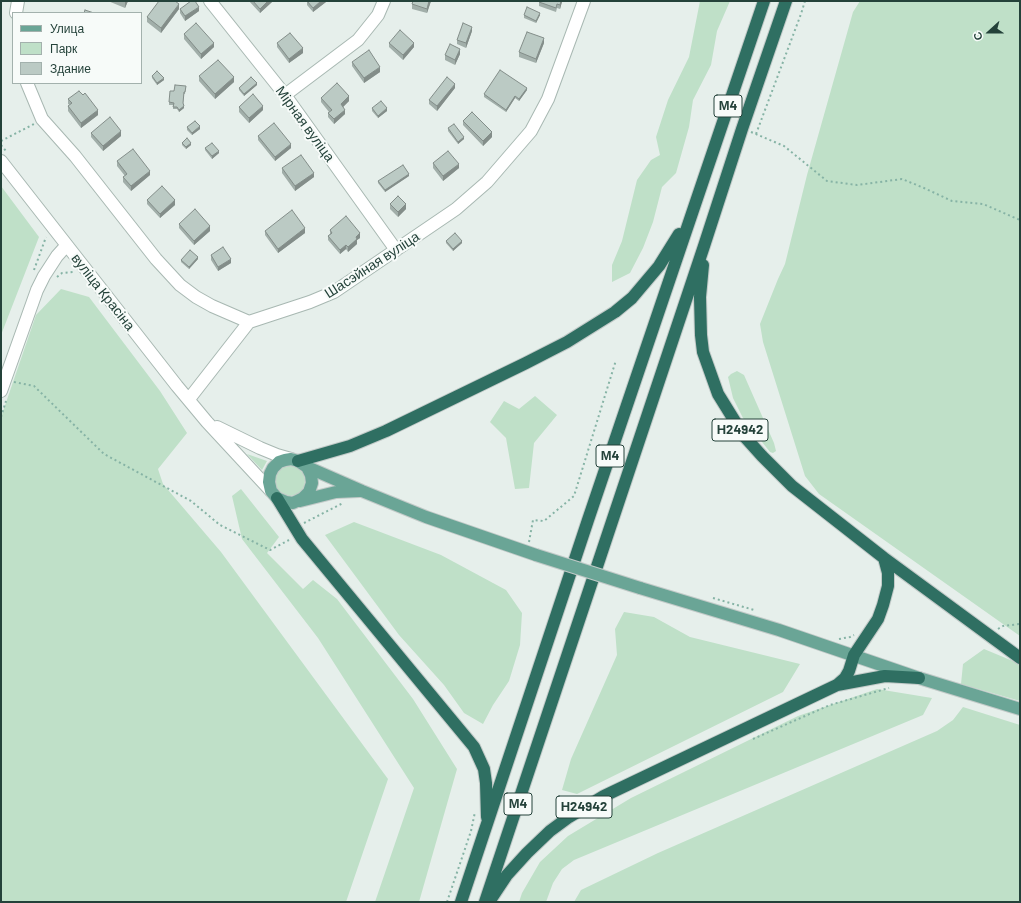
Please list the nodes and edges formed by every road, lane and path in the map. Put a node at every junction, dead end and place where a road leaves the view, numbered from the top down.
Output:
1 (18, 1) edge
2 (210, 1) edge
3 (384, 1) edge
4 (584, 1) edge
5 (764, 1) edge
6 (786, 1) edge
7 (805, 1) edge
8 (16, 12) edge
9 (27, 84) edge
10 (285, 95) junction
11 (42, 118) junction
12 (1, 141) edge
13 (1, 145) edge
14 (6, 159) edge
15 (692, 210) junction
16 (1020, 220) edge
17 (66, 246) junction
18 (704, 246) junction
19 (396, 250) junction
20 (70, 272) dead end
21 (80, 272) dead end
22 (249, 322) junction
23 (616, 360) dead end
24 (3, 385) edge
25 (189, 399) junction
26 (207, 422) junction
27 (299, 462) junction
28 (362, 491) junction
29 (274, 495) junction
30 (298, 501) junction
31 (288, 533) dead end
32 (532, 550) junction
33 (884, 558) junction
34 (1020, 624) edge
35 (870, 633) junction
36 (990, 636) junction
37 (836, 639) dead end
38 (854, 655) junction
39 (1020, 658) edge
40 (919, 678) junction
41 (837, 685) junction
42 (894, 687) dead end
43 (1020, 709) edge
44 (750, 740) dead end
45 (487, 826) junction
46 (460, 902) edge
47 (485, 902) edge
48 (489, 902) edge

1 - 8 street
2 - 10 street, Мірная вуліца
3 - 10 street
4 - 19 street, Шасэйная вуліца
5 - 15 highway, М4
6 - 18 highway, М4
7 - 16 path
9 - 11 street
10 - 19 street, Мірная вуліца
11 - 12 path
11 - 22 street
13 - 14 path
14 - 17 street, вуліца Красіна
15 - 27 highway
15 - 45 highway, М4
17 - 24 street
17 - 25 street, вуліца Красіна
18 - 33 highway, Н24942
18 - 47 highway, М4
19 - 22 street, Шасэйная вуліца
20 - 21 path
22 - 25 street
23 - 32 path
24 - 31 path
25 - 26 street, вуліца Красіна
26 - 27 street, вуліца Красіна
26 - 29 street, вуліца Красіна
27 - 28 main road
27 - 29 main road
27 - 30 main road
28 - 30 main road
28 - 32 main road
29 - 30 main road
29 - 45 highway
32 - 38 main road, bridge
33 - 35 highway, Н24942
33 - 36 highway, Н24942
34 - 36 path
35 - 37 path
35 - 38 highway, Н24942
36 - 39 highway, Н24942
38 - 40 main road, Н24942
38 - 41 highway, Н24942
40 - 41 highway, Н24942
40 - 43 main road, Н24942
41 - 48 highway, Н24942
42 - 44 path
45 - 46 highway, М4

